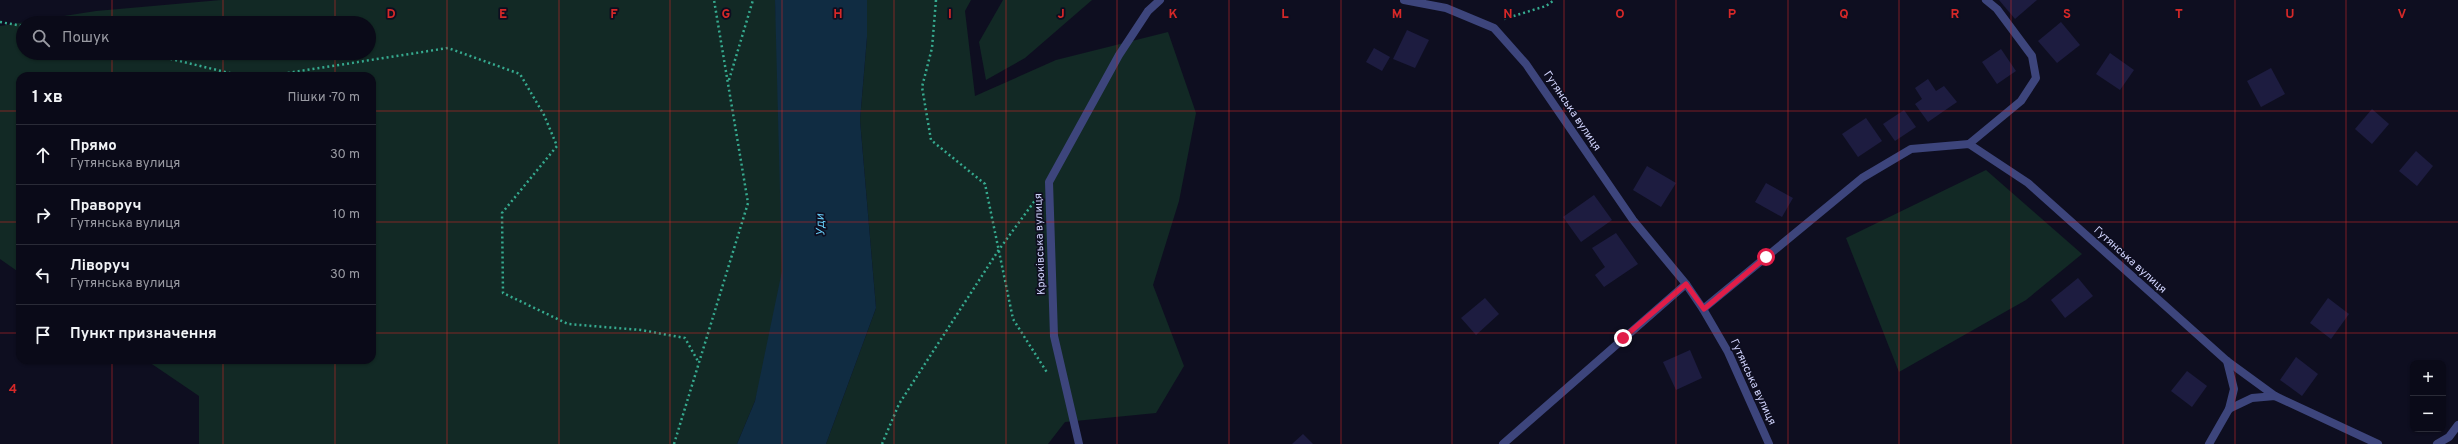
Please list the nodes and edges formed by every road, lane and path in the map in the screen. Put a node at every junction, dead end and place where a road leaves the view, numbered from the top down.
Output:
1 (714, 0) edge
2 (752, 0) edge
3 (936, 0) edge
4 (1160, 0) edge
5 (1404, 0) edge
6 (1554, 0) edge
7 (1986, 0) edge
8 (0, 22) edge
9 (16, 25) edge
10 (1486, 25) junction
11 (376, 59) edge
12 (175, 60) edge
13 (371, 60) edge
14 (225, 72) edge
15 (294, 72) edge
16 (728, 82) junction
17 (1969, 144) junction
18 (1049, 182) junction
19 (998, 251) junction
20 (1686, 284) junction
21 (1704, 309) junction
22 (2228, 361) junction
23 (699, 363) junction
24 (1050, 376) dead end
25 (2275, 396) junction
26 (2229, 410) junction
27 (2458, 426) edge
28 (674, 444) edge
29 (882, 444) edge
30 (1079, 444) edge
31 (1503, 444) edge
32 (1769, 444) edge
33 (2209, 444) edge
34 (2378, 444) edge
35 (2437, 444) edge

1 - 16 path
2 - 16 path
3 - 19 path
4 - 18 street, Крюківська вулиця
5 - 10 street, Гутянська вулиця
6 - 10 path
7 - 17 street
8 - 9 path
10 - 20 street, Гутянська вулиця
11 - 23 path
12 - 14 path
13 - 15 path
16 - 23 path
17 - 21 street
17 - 22 street, Гутянська вулиця
18 - 19 path
18 - 30 street, Крюківська вулиця
19 - 24 path
19 - 29 path
20 - 21 street, Гутянська вулиця
20 - 31 street
21 - 32 street, Гутянська вулиця
22 - 25 street, Гутянська вулиця
22 - 26 street
23 - 28 path
25 - 26 street, Гутянська вулиця
25 - 34 street, Гутянська вулиця
26 - 33 street
27 - 35 street

